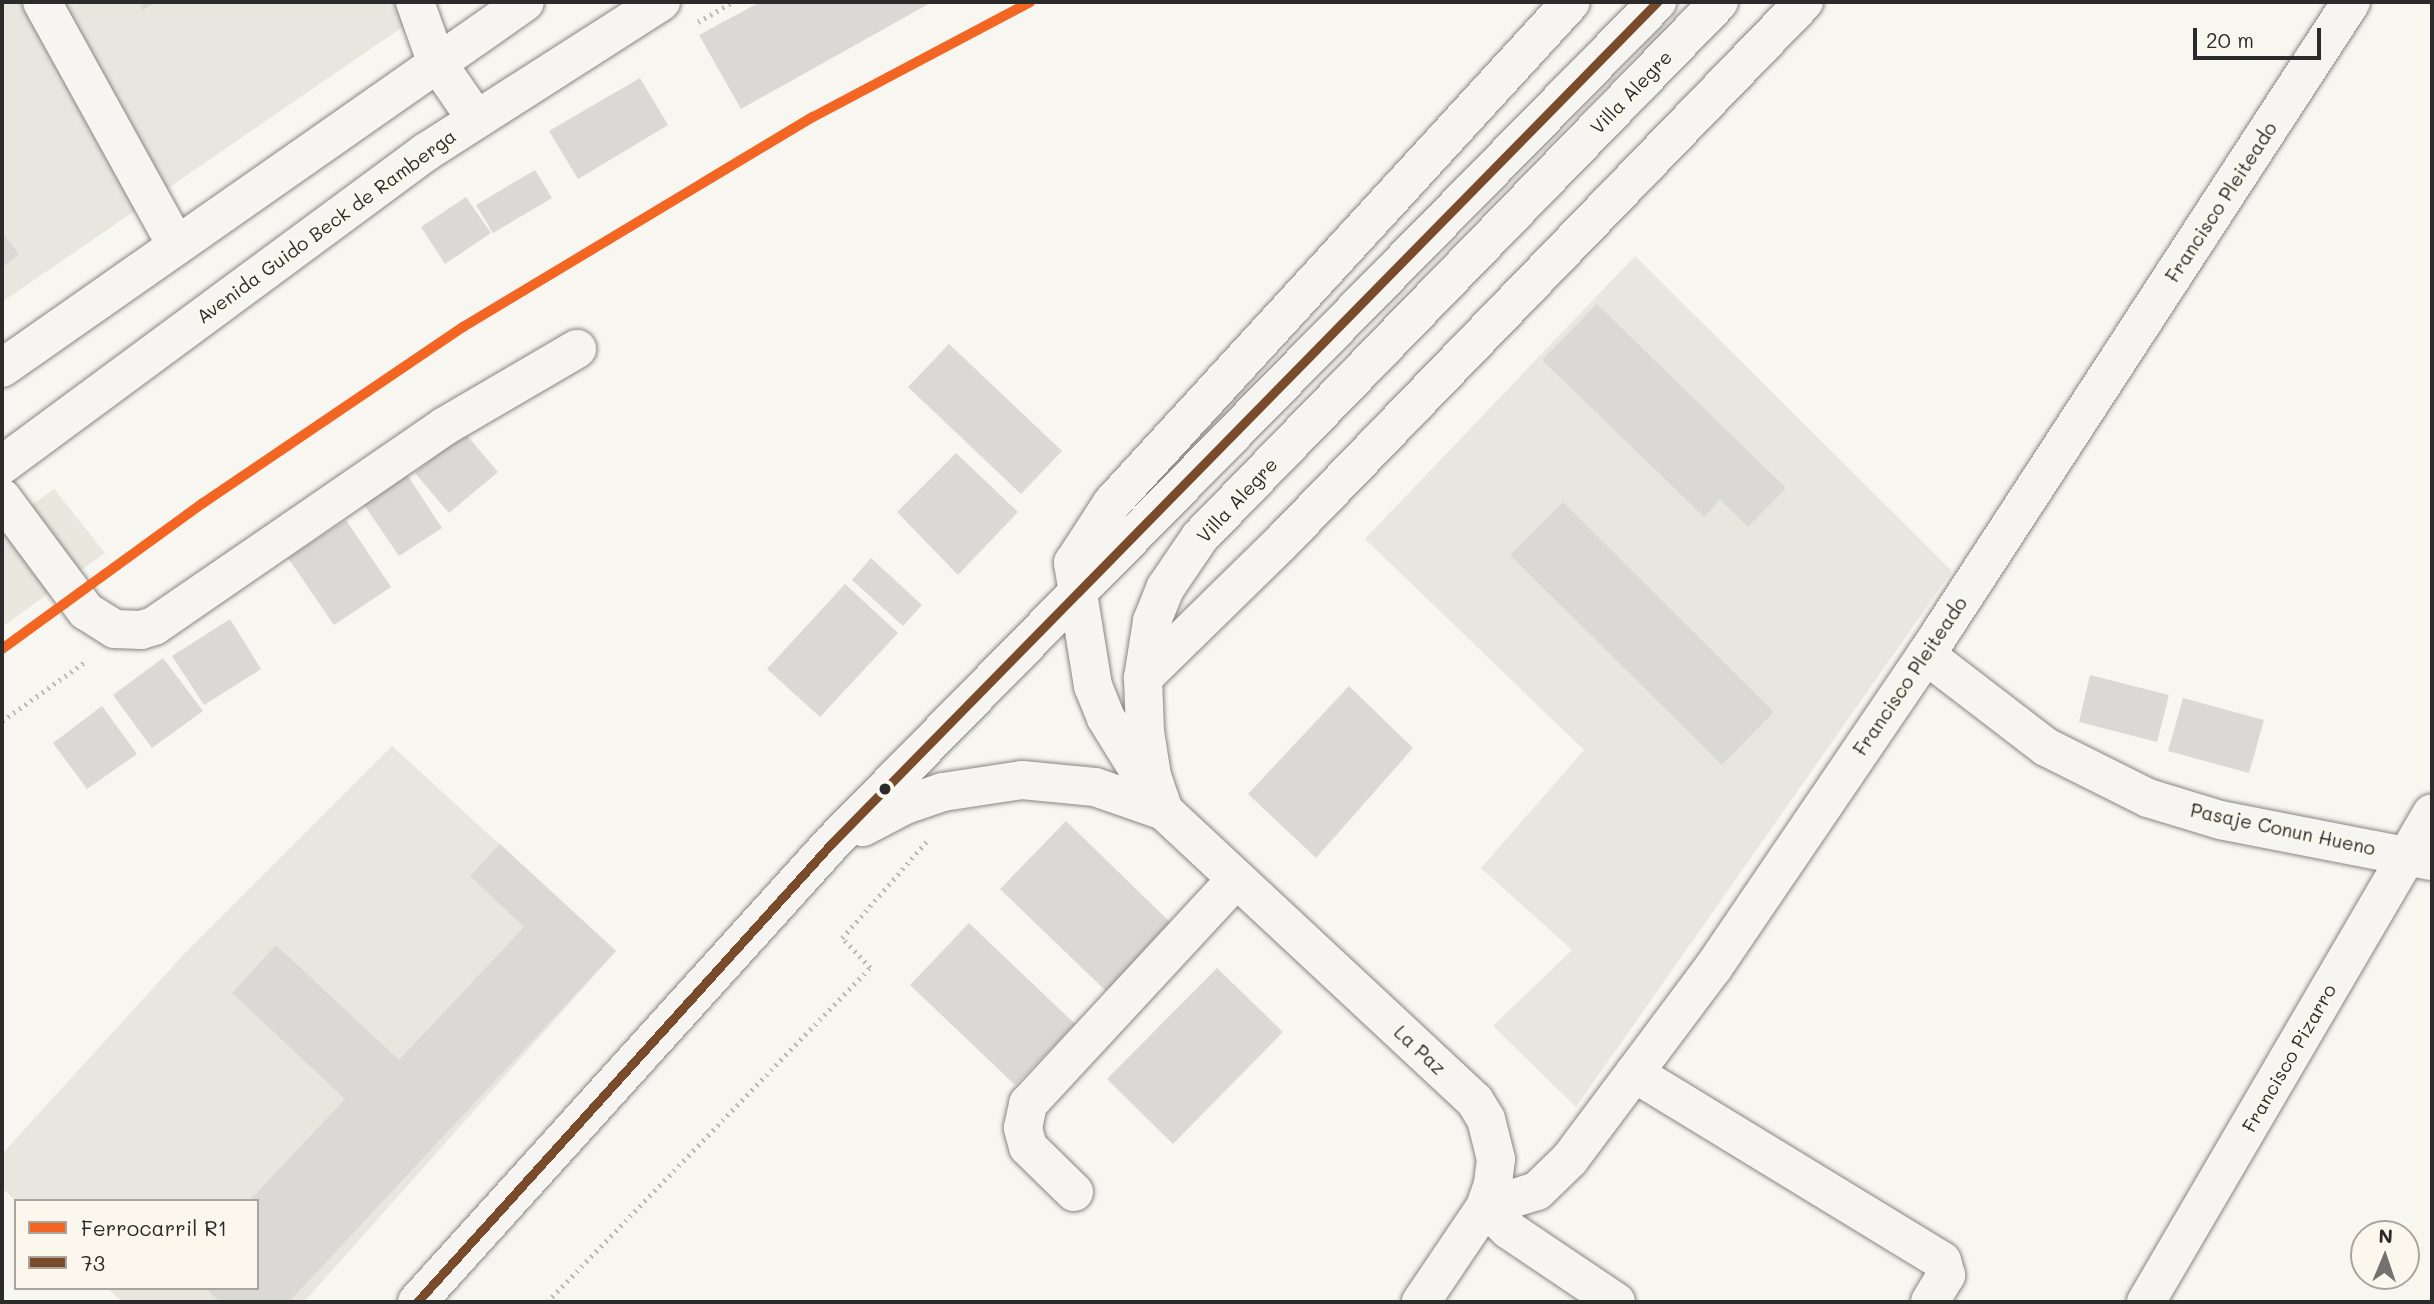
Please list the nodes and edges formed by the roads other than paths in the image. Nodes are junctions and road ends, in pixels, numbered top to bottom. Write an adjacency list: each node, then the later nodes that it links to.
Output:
1 (42, 2): 12 (street)
2 (415, 2): 10 (street)
3 (525, 2): 10 (street)
4 (661, 2): 11 (street, Avenida Guido Beck de Ramberga)
5 (1571, 2): 17 (street)
6 (1657, 2): 17 (street)
7 (1719, 2): 19 (street, Villa Alegre)
8 (1804, 2): 19 (street)
9 (2351, 2): 18 (street, Francisco Pleiteado)
10 (436, 61): 11 (street); 12 (street)
11 (476, 120): 15 (street, Avenida Guido Beck de Ramberga)
12 (176, 245): 14 (street)
13 (577, 349): 16 (street)
14 (2, 368)
15 (2, 465)
16 (2, 498)
17 (1076, 592): 20 (street); 22 (street)
18 (1926, 655): 23 (street, Pasaje Conun Hueno); 25 (street, Francisco Pleiteado)
19 (1143, 678): 20 (street, Villa Alegre)
20 (1164, 811): 22 (street); 24 (street, La Paz)
21 (2432, 813): 23 (street, Francisco Pizarro)
22 (831, 845): 28 (street)
23 (2420, 858): 32 (street, Francisco Pizarro)
24 (1236, 879): 26 (street); 27 (street, La Paz)
25 (1634, 1073): 27 (street, Francisco Pleiteado); 31 (street)
26 (1074, 1192)
27 (1485, 1207): 29 (street); 30 (street)
28 (417, 1302)
29 (1421, 1302)
30 (1616, 1302)
31 (1930, 1302)
32 (2146, 1302)

